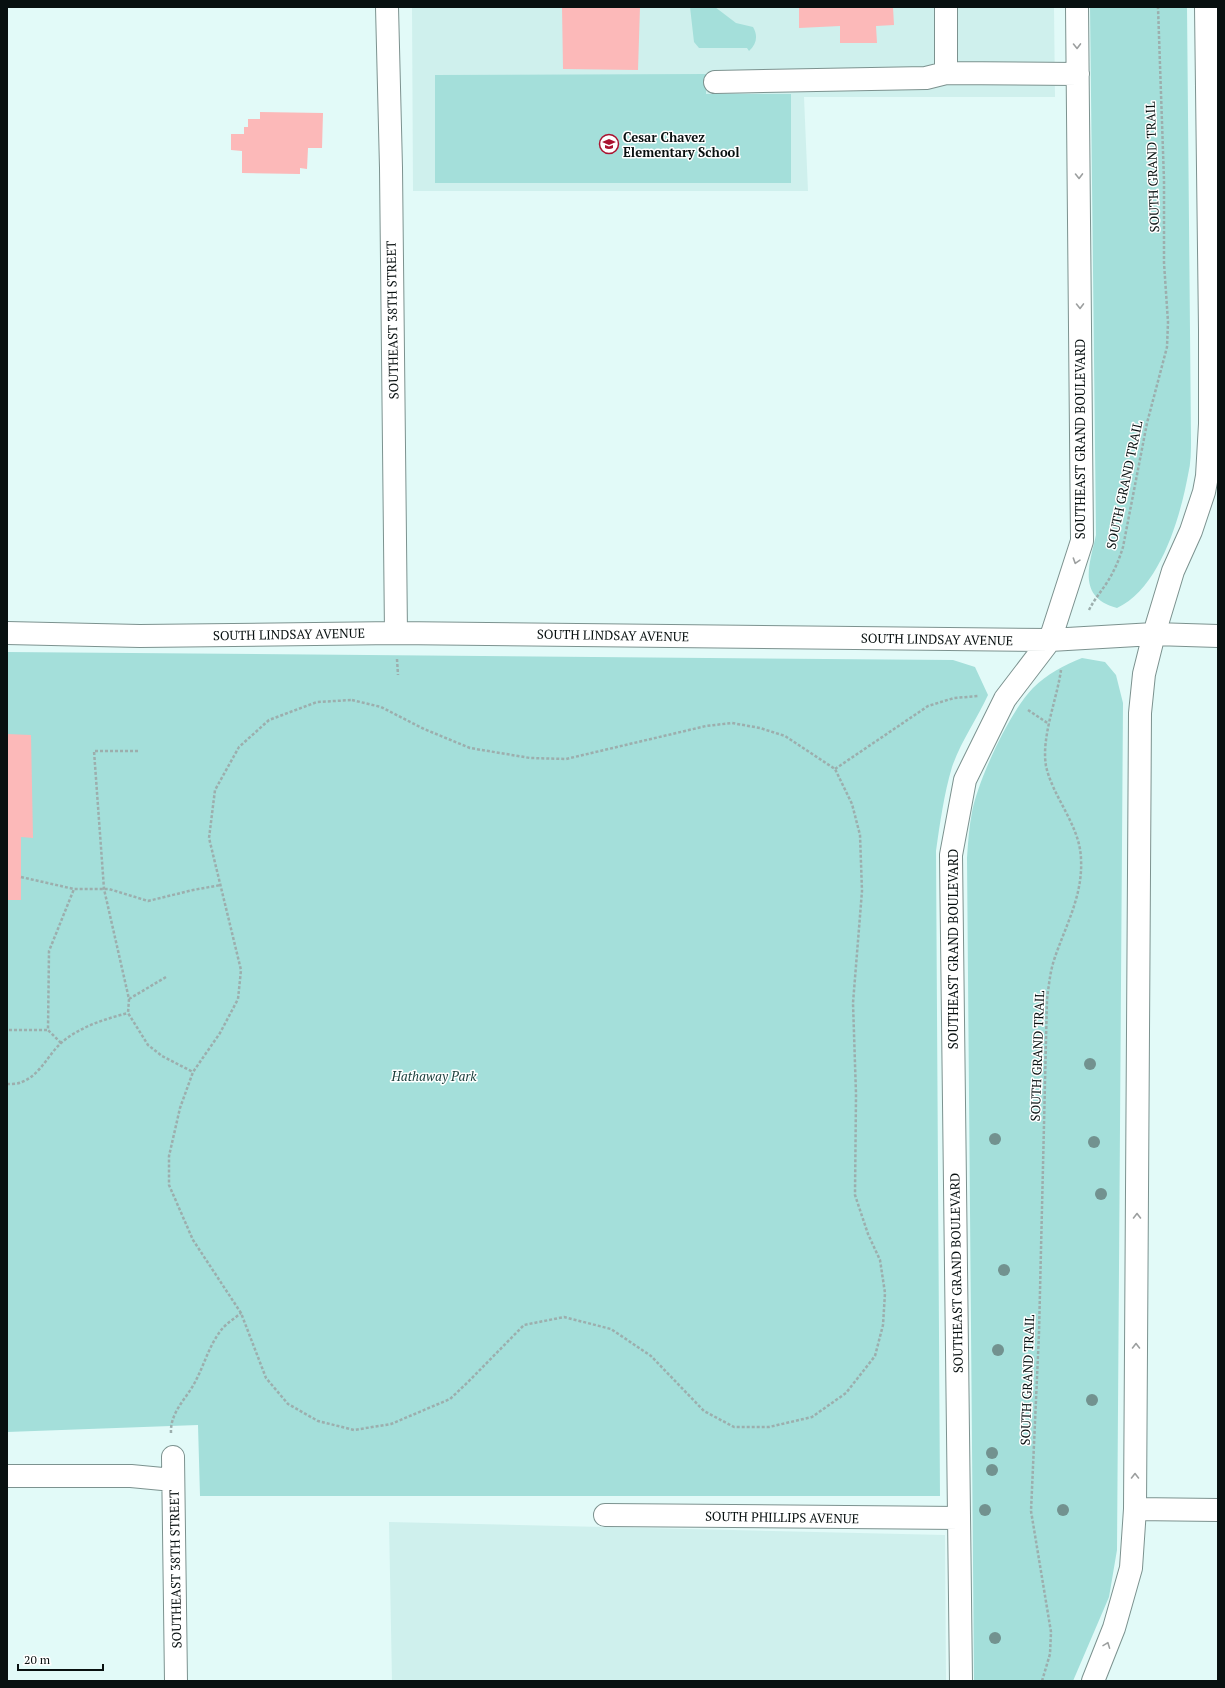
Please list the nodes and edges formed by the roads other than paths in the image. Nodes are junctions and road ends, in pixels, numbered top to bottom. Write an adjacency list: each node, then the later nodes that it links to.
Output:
1 (387, 7): 9 (street, SOUTHEAST 38TH STREET)
2 (946, 7): 5 (street)
3 (1077, 7): 6 (street, SOUTHEAST GRAND BOULEVARD, one-way to 6)
4 (1206, 7): 10 (street)
5 (946, 73): 6 (street); 7 (street)
6 (1078, 74): 12 (street, SOUTHEAST GRAND BOULEVARD, one-way to 12)
7 (715, 82)
8 (7, 633): 9 (street, SOUTH LINDSAY AVENUE)
9 (396, 633): 12 (street, SOUTH LINDSAY AVENUE)
10 (1154, 634): 11 (street, SOUTH LINDSAY AVENUE); 12 (street, SOUTH LINDSAY AVENUE); 16 (street, one-way to 10)
11 (1218, 636)
12 (1050, 640): 19 (street, SOUTHEAST GRAND BOULEVARD)
13 (173, 1457): 15 (street, SOUTHEAST 38TH STREET)
14 (7, 1476): 15 (street)
15 (173, 1480): 20 (street, SOUTHEAST 38TH STREET)
16 (1135, 1509): 17 (street); 22 (street, one-way to 16)
17 (1218, 1510)
18 (605, 1515): 19 (street, SOUTH PHILLIPS AVENUE)
19 (959, 1518): 21 (street, SOUTHEAST GRAND BOULEVARD)
20 (176, 1681)
21 (961, 1681)
22 (1093, 1681)

